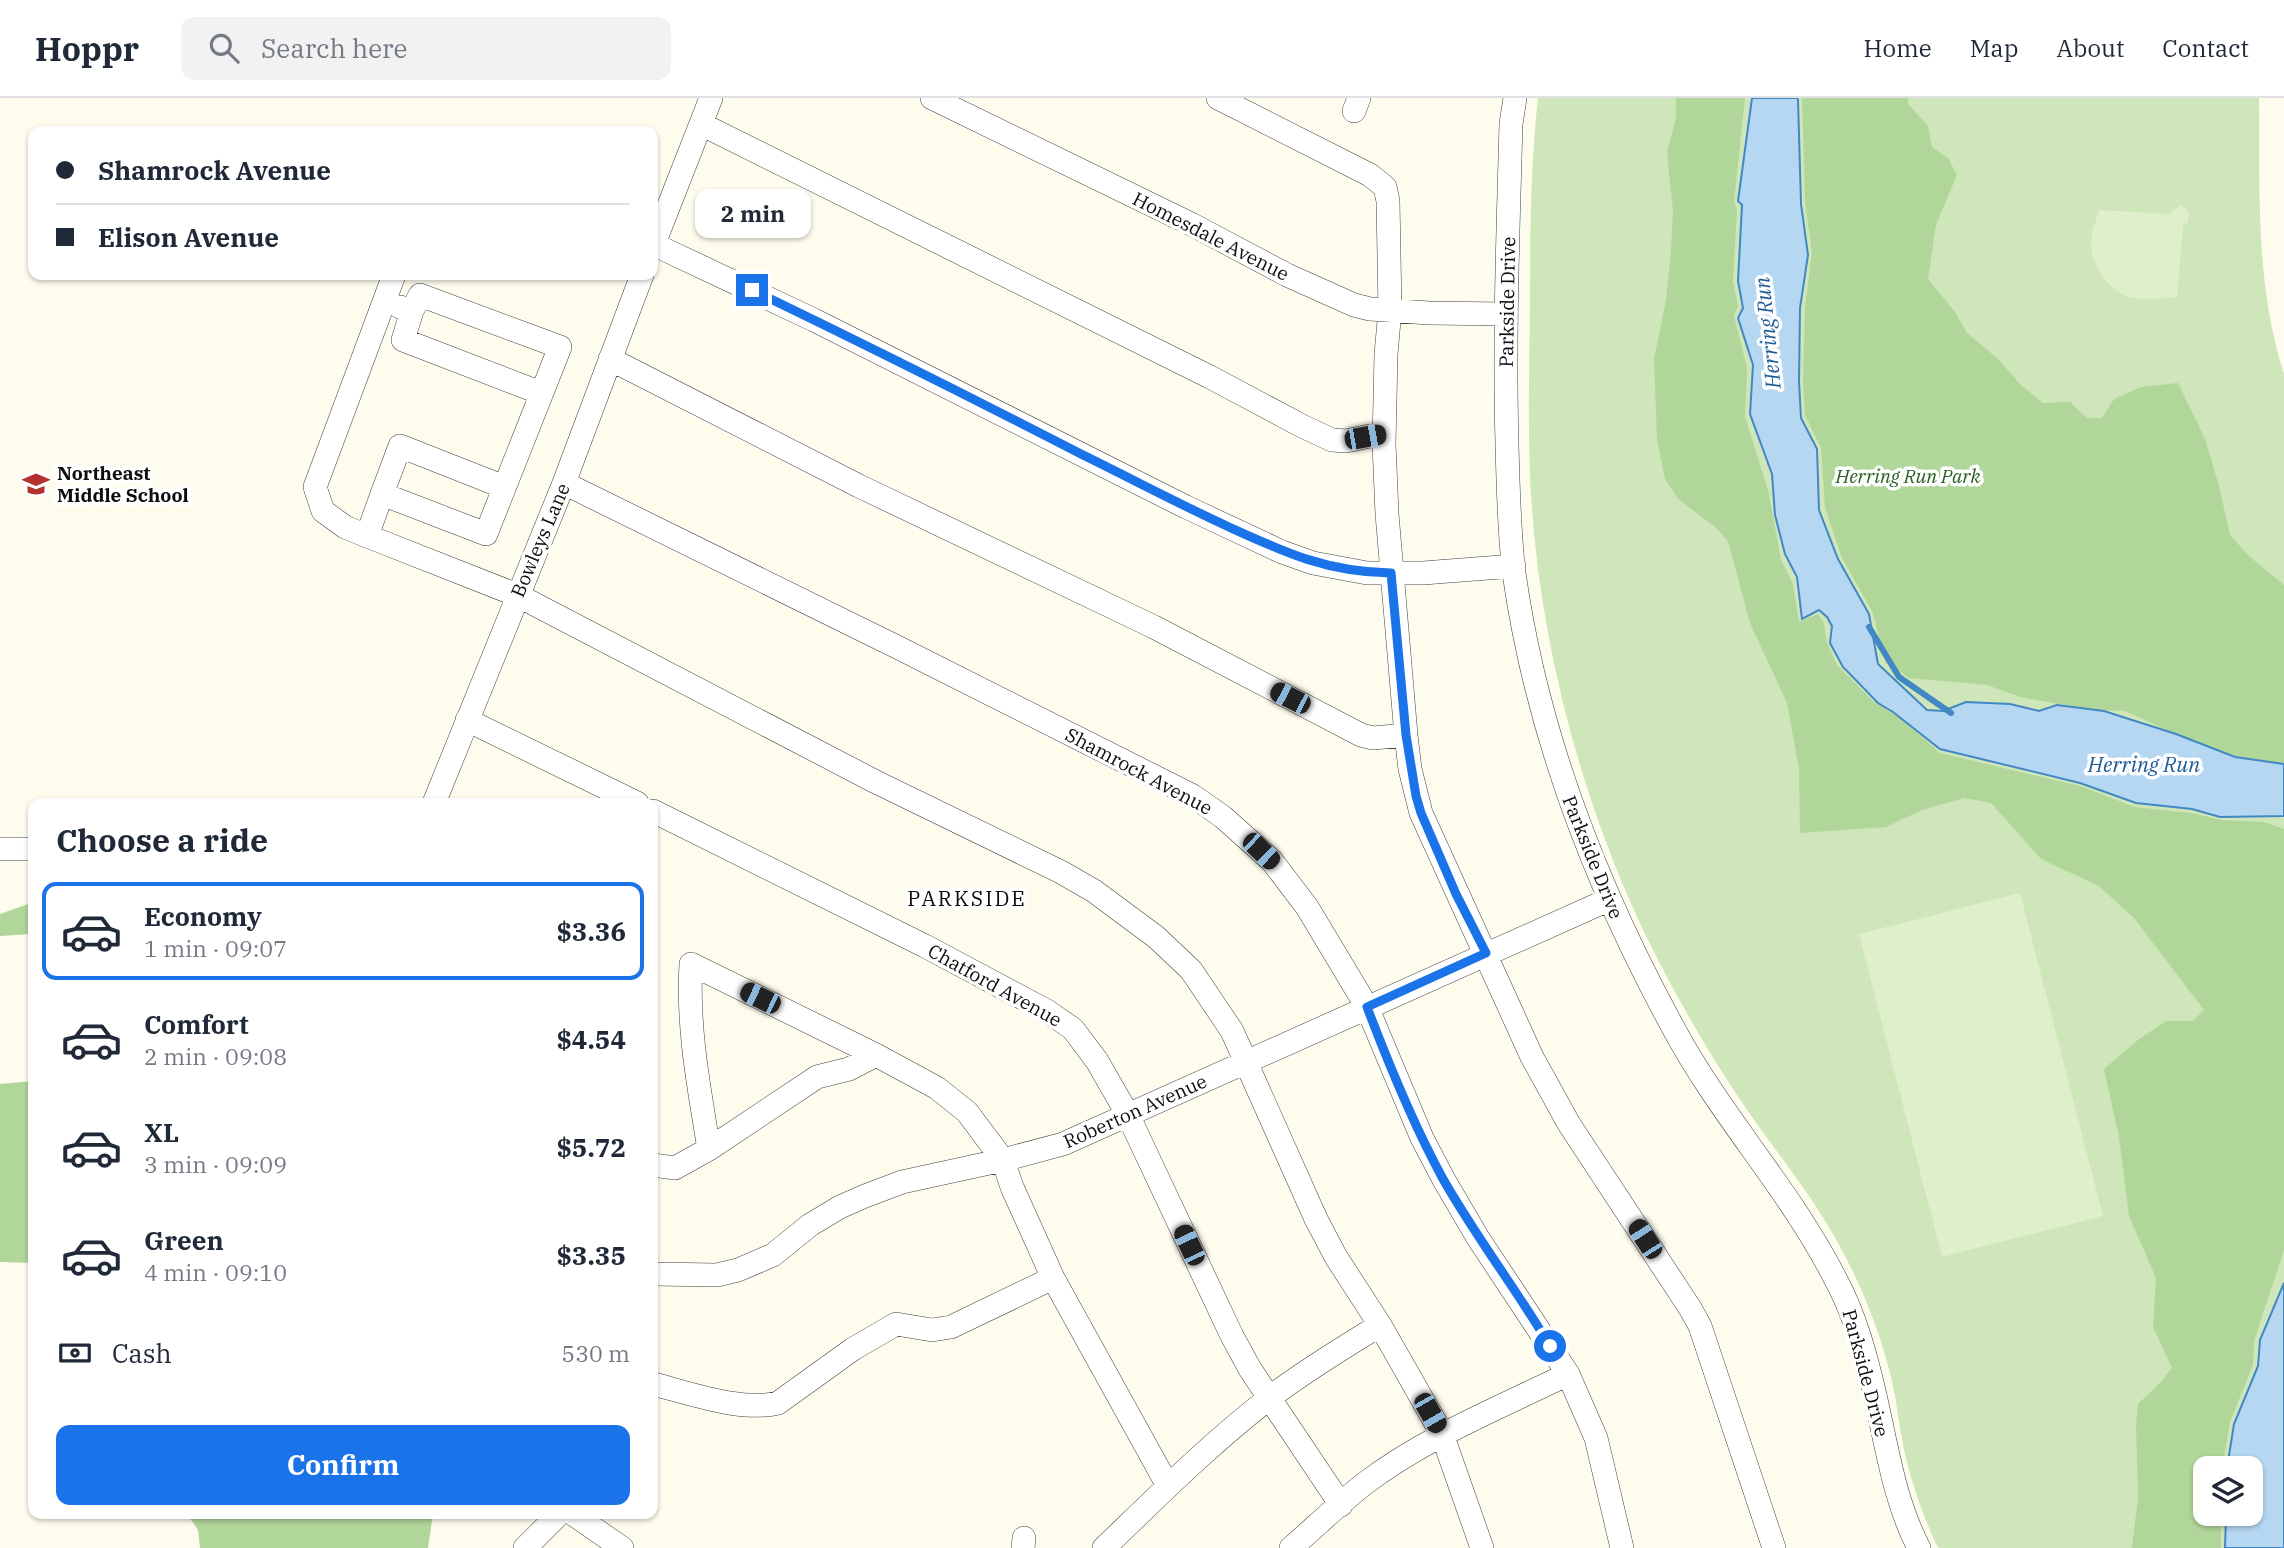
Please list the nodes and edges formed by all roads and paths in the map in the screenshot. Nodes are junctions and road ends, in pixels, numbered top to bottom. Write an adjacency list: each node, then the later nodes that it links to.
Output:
1 (711, 98): 5 (street)
2 (932, 98): 11 (street, Homesdale Avenue)
3 (1219, 98): 11 (street)
4 (1515, 98): 13 (street, Parkside Drive)
5 (701, 124): 6 (street); 16 (street)
6 (658, 232)
7 (658, 246): 22 (street)
8 (392, 280): 10 (street)
9 (640, 280): 14 (street, Bowleys Lane)
10 (384, 301): 12 (street); 20 (street)
11 (1390, 310): 13 (street, Homesdale Avenue); 16 (street)
12 (412, 312): 15 (street); 15 (street)
13 (1506, 314): 21 (street, Parkside Drive)
14 (610, 359): 17 (street, Bowleys Lane); 25 (street)
15 (541, 393): 18 (street)
16 (1384, 433): 22 (street)
17 (564, 483): 23 (street, Bowleys Lane); 33 (street, Shamrock Avenue)
18 (505, 487): 19 (street); 19 (street)
19 (382, 494): 20 (street)
20 (367, 536): 23 (street)
21 (1514, 566): 22 (street); 31 (street, Parkside Drive)
22 (1391, 573): 25 (street)
23 (516, 595): 24 (street, Bowleys Lane); 35 (street)
24 (467, 720): 26 (street, Bowleys Lane); 27 (street)
25 (1406, 735): 32 (street)
26 (436, 798)
27 (627, 798)
28 (658, 813): 36 (street, Chatford Avenue)
29 (0, 849): 30 (street)
30 (28, 849)
31 (1608, 900): 32 (street, Roberton Avenue); 58 (street, Parkside Drive)
32 (1486, 953): 33 (street, Roberton Avenue); 57 (street)
33 (1367, 1007): 35 (street, Roberton Avenue); 43 (street, Shamrock Avenue)
34 (876, 1055): 37 (street); 37 (street); 38 (street)
35 (1247, 1061): 36 (street, Roberton Avenue); 42 (street)
36 (1128, 1115): 38 (street, Roberton Avenue); 45 (street, Chatford Avenue)
37 (709, 1149): 39 (street)
38 (1003, 1160): 40 (street, Roberton Avenue); 41 (street)
39 (658, 1166)
40 (658, 1274)
41 (1053, 1278): 44 (street); 47 (street)
42 (1380, 1325): 45 (street); 46 (street)
43 (1568, 1374): 46 (street); 56 (street, Shamrock Avenue)
44 (658, 1385)
45 (1269, 1398): 47 (street); 48 (street, Chatford Avenue)
46 (1442, 1434): 48 (street); 55 (street)
47 (1168, 1486): 53 (street)
48 (1341, 1505): 54 (street)
49 (554, 1519): 51 (street)
50 (580, 1519): 52 (street)
51 (524, 1548)
52 (622, 1548)
53 (1104, 1548)
54 (1291, 1548)
55 (1482, 1548)
56 (1622, 1548)
57 (1774, 1548)
58 (1919, 1548)

